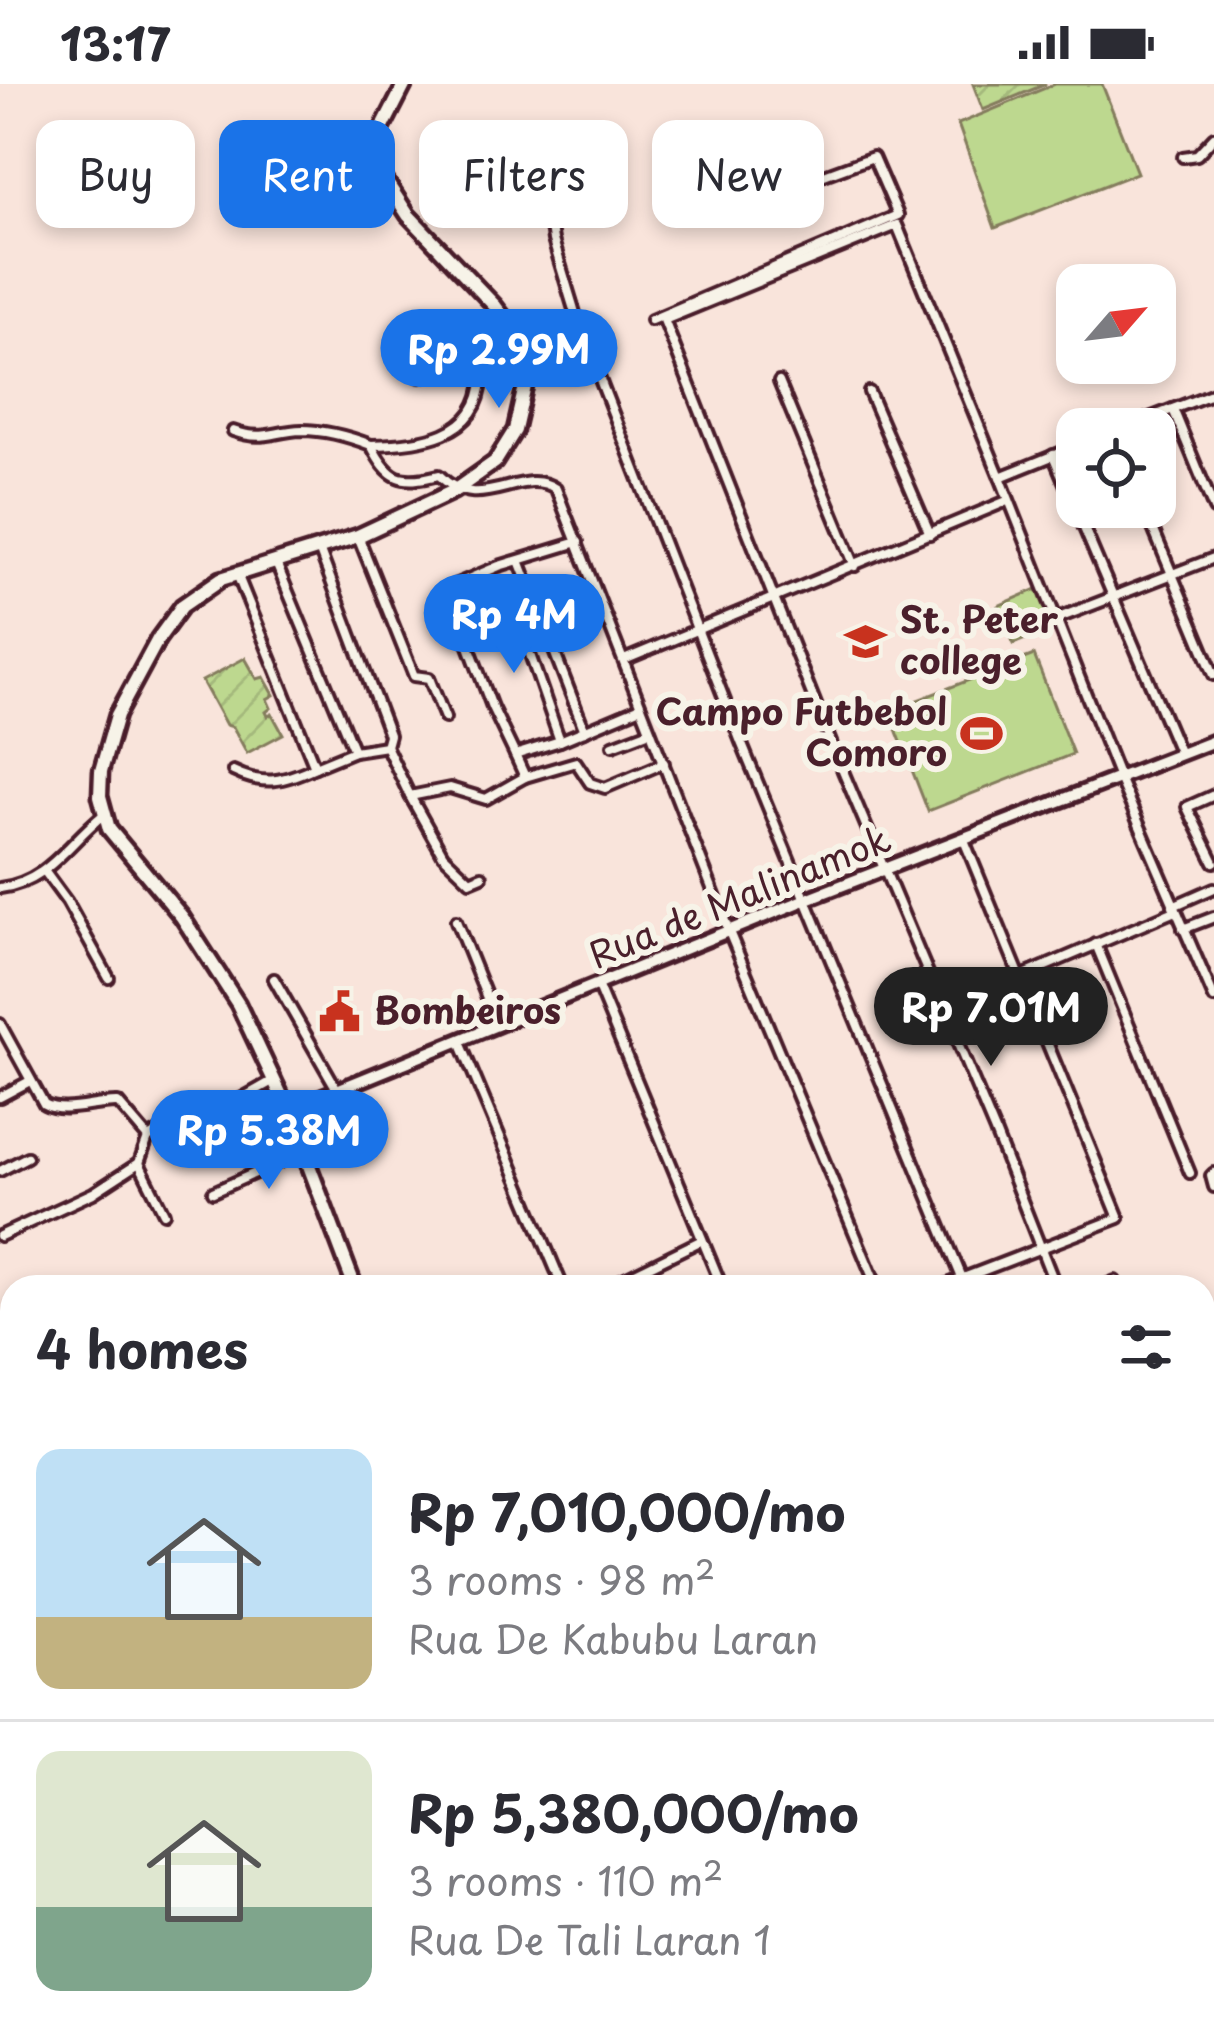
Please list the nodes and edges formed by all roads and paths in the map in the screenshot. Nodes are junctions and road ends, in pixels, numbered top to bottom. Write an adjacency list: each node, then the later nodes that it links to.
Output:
1 (405, 84): 18 (main road)
2 (1214, 136): 3 (street)
3 (1183, 158)
4 (824, 176): 6 (street)
5 (551, 228): 36 (street)
6 (651, 320)
7 (420, 376): 14 (street)
8 (779, 382): 29 (street)
9 (868, 392): 22 (street)
10 (1214, 393): 11 (street)
11 (1176, 408)
12 (1176, 416): 20 (street)
13 (233, 431): 14 (street)
14 (370, 445): 18 (street)
15 (1056, 454): 16 (street)
16 (1053, 455): 17 (street); 33 (street)
17 (1000, 477): 19 (street); 34 (street)
18 (454, 490): 23 (main road); 24 (street)
19 (1007, 501): 22 (street); 35 (street)
20 (1214, 509)
21 (1153, 528): 31 (street)
22 (931, 534): 29 (street)
23 (358, 536): 25 (main road); 40 (street)
24 (578, 542): 28 (street); 37 (street)
25 (319, 549): 27 (main road); 45 (street)
26 (1214, 558): 31 (street)
27 (275, 562): 30 (main road); 47 (street)
28 (520, 563): 41 (street); 48 (street)
29 (855, 566): 34 (street)
30 (237, 573): 51 (street); 57 (main road)
31 (1173, 574): 33 (street); 38 (street)
32 (510, 596): 43 (street)
33 (1115, 596): 35 (street); 49 (street)
34 (775, 598): 36 (street); 60 (street)
35 (1056, 619): 54 (street)
36 (700, 629): 37 (street); 65 (street)
37 (624, 660): 39 (street)
38 (1214, 675)
39 (641, 707): 41 (street); 42 (street)
40 (445, 718)
41 (585, 731): 43 (street)
42 (650, 731): 46 (street); 50 (street)
43 (560, 741): 48 (street)
44 (1214, 741): 49 (street, Rua de Malinamok)
45 (386, 746): 47 (street); 56 (street)
46 (614, 746)
47 (354, 751): 51 (street)
48 (515, 754): 53 (street)
49 (1180, 754): 54 (street, Rua de Malinamok)
50 (664, 764): 53 (street); 70 (street)
51 (315, 767): 52 (street)
52 (233, 771)
53 (525, 777): 56 (street)
54 (1120, 780): 58 (street, Rua de Malinamok); 66 (street)
55 (1214, 795): 59 (street)
56 (410, 796): 62 (street)
57 (103, 815): 61 (street); 82 (main road)
58 (964, 841): 60 (street, Rua de Malinamok); 72 (street)
59 (1214, 862)
60 (884, 868): 65 (street, Rua de Malinamok); 77 (street)
61 (45, 872): 63 (street); 73 (street)
62 (482, 876)
63 (0, 888)
64 (1214, 888): 66 (street)
65 (806, 899): 70 (street, Rua de Malinamok); 104 (street)
66 (1174, 909): 69 (street); 71 (street)
67 (1214, 917): 69 (street)
68 (456, 921): 79 (street)
69 (1183, 929): 76 (street)
70 (730, 934): 75 (street, Rua de Malinamok); 103 (street)
71 (1096, 944): 72 (street); 92 (street)
72 (1022, 974): 77 (street); 98 (street)
73 (109, 978)
74 (274, 979): 83 (street)
75 (598, 987): 79 (street, Rua de Malinamok); 97 (street)
76 (1214, 998)
77 (942, 1010): 98 (street)
78 (0, 1024): 81 (street)
79 (499, 1026): 80 (street, Rua de Malinamok)
80 (460, 1042): 83 (street, Rua de Malinamok); 100 (street)
81 (30, 1081): 84 (street); 86 (street)
82 (274, 1081): 85 (main road); 86 (street)
83 (338, 1090): 85 (street, Rua de Malinamok)
84 (0, 1097)
85 (288, 1110): 87 (main road)
86 (148, 1138): 89 (street)
87 (304, 1151): 94 (street); 99 (main road)
88 (27, 1157): 90 (street)
89 (139, 1163): 95 (street); 96 (street)
90 (0, 1171)
91 (1214, 1173): 93 (street)
92 (1190, 1174)
93 (1214, 1186)
94 (213, 1192)
95 (164, 1213)
96 (0, 1236)
97 (702, 1240): 101 (street); 102 (street)
98 (1039, 1247): 105 (street); 106 (street)
99 (350, 1275)
100 (558, 1275)
101 (632, 1275)
102 (717, 1275)
103 (872, 1275)
104 (961, 1275)
105 (969, 1275)
106 (1051, 1275)

